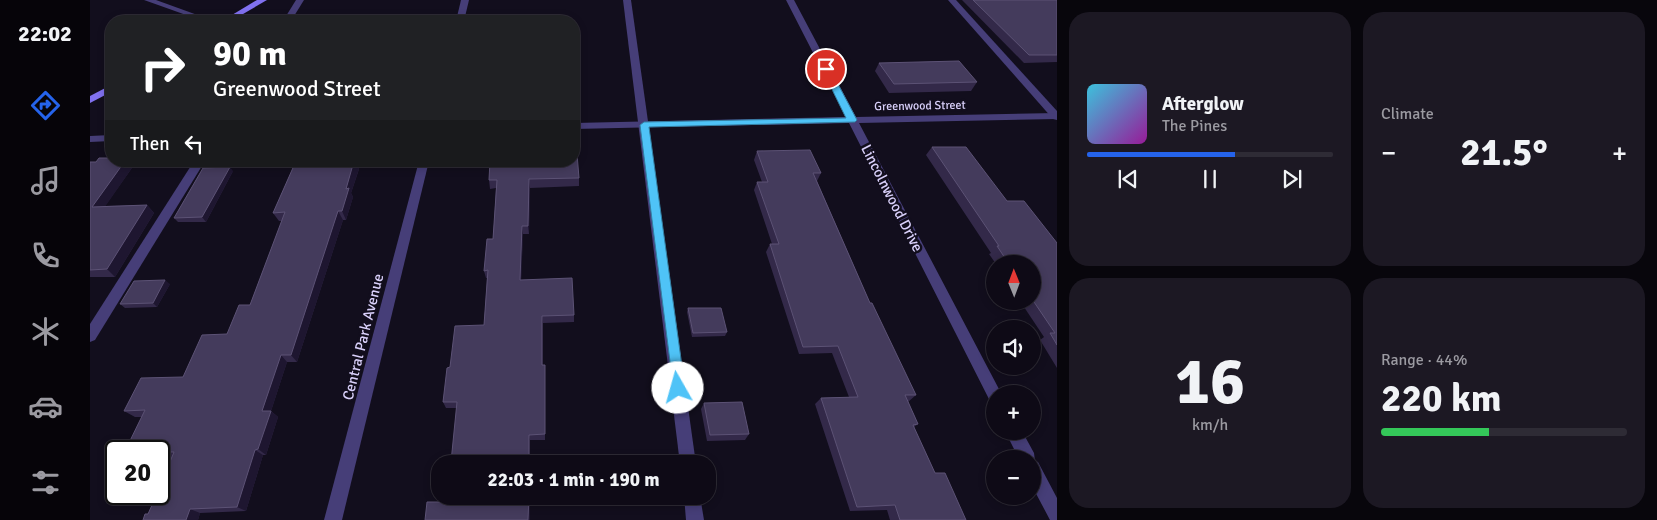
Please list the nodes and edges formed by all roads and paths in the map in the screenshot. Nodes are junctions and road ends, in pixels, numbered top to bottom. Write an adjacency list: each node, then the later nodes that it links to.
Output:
1 (148, 0): 8 (street)
2 (263, 0): 9 (street)
3 (300, 0): 10 (street)
4 (465, 0): 11 (street)
5 (627, 0): 16 (street)
6 (790, 0): 15 (street, Lincolnwood Drive)
7 (952, 0): 14 (street)
8 (192, 15)
9 (237, 15)
10 (291, 15)
11 (461, 15)
12 (105, 91): 13 (street)
13 (90, 100)
14 (1057, 117): 15 (street, Greenwood Street)
15 (852, 120): 16 (street, Greenwood Street); 23 (street, Lincolnwood Drive)
16 (644, 125): 17 (street, Greenwood Street); 24 (street)
17 (580, 126)
18 (105, 138): 19 (street)
19 (90, 139)
20 (196, 167): 22 (street)
21 (422, 167): 28 (street, Central Park Avenue)
22 (90, 336)
23 (989, 385)
24 (687, 455)
25 (1041, 485): 27 (street)
26 (694, 505): 29 (street)
27 (1057, 515)
28 (333, 520)
29 (696, 520)

